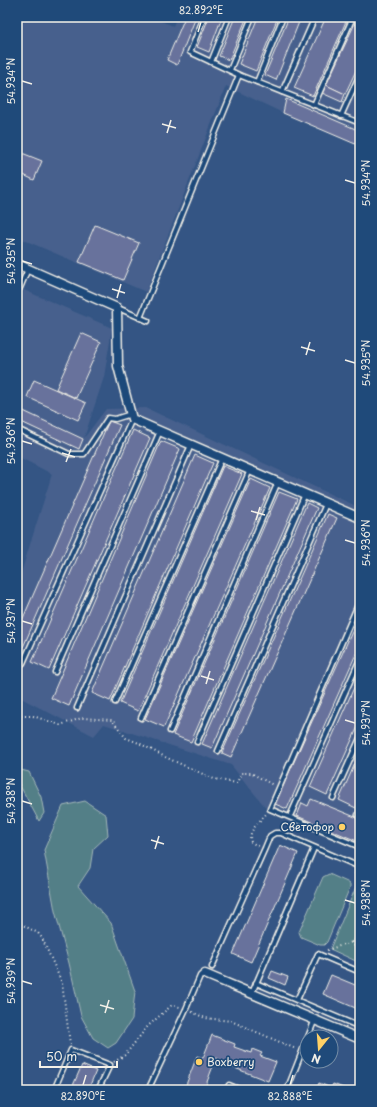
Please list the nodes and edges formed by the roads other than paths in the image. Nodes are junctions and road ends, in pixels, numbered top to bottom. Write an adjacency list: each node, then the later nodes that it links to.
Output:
1 (204, 17): 7 (lane)
2 (229, 17): 7 (lane)
3 (252, 17): 8 (lane)
4 (283, 17): 11 (lane)
5 (315, 17): 12 (lane)
6 (353, 17): 13 (lane)
7 (211, 62): 8 (lane)
8 (230, 70): 10 (lane)
9 (360, 74): 14 (lane)
10 (239, 75): 11 (lane); 20 (lane)
11 (257, 82): 12 (lane)
12 (282, 92): 13 (lane)
13 (314, 105): 14 (lane)
14 (341, 116): 15 (lane)
15 (360, 123)
16 (17, 264): 17 (street)
17 (28, 269): 18 (lane); 19 (street)
18 (20, 288)
19 (117, 308): 20 (lane); 22 (street)
20 (140, 318): 21 (lane)
21 (148, 321)
22 (132, 416): 23 (lane); 24 (street); 34 (lane)
23 (17, 429)
24 (160, 431): 25 (street); 35 (lane)
25 (191, 444): 26 (street); 37 (lane)
26 (222, 458): 27 (street); 36 (lane)
27 (250, 470): 28 (street); 38 (lane)
28 (278, 482): 29 (street); 39 (lane)
29 (305, 494): 30 (street); 41 (lane)
30 (326, 504): 31 (street); 42 (lane)
31 (360, 518)
32 (360, 600): 45 (lane)
33 (360, 659): 44 (lane)
34 (23, 664)
35 (55, 672)
36 (115, 702)
37 (77, 708)
38 (141, 718)
39 (170, 731)
40 (360, 738): 43 (lane)
41 (198, 742)
42 (218, 750)
43 (333, 798)
44 (291, 814)
45 (360, 847)
46 (314, 848): 47 (lane); 48 (lane); 51 (lane)
47 (360, 868)
48 (212, 967)
49 (360, 972): 53 (lane)
50 (205, 974): 52 (street); 61 (lane)
51 (256, 983): 52 (lane); 53 (lane)
52 (252, 993): 54 (street)
53 (298, 1000): 55 (lane)
54 (315, 1019): 56 (lane); 57 (street)
55 (360, 1027)
56 (311, 1029)
57 (359, 1036)
58 (299, 1059): 64 (lane)
59 (54, 1090): 60 (lane)
60 (98, 1090)
61 (148, 1090)
62 (226, 1090): 63 (lane)
63 (241, 1090)
64 (287, 1090)

